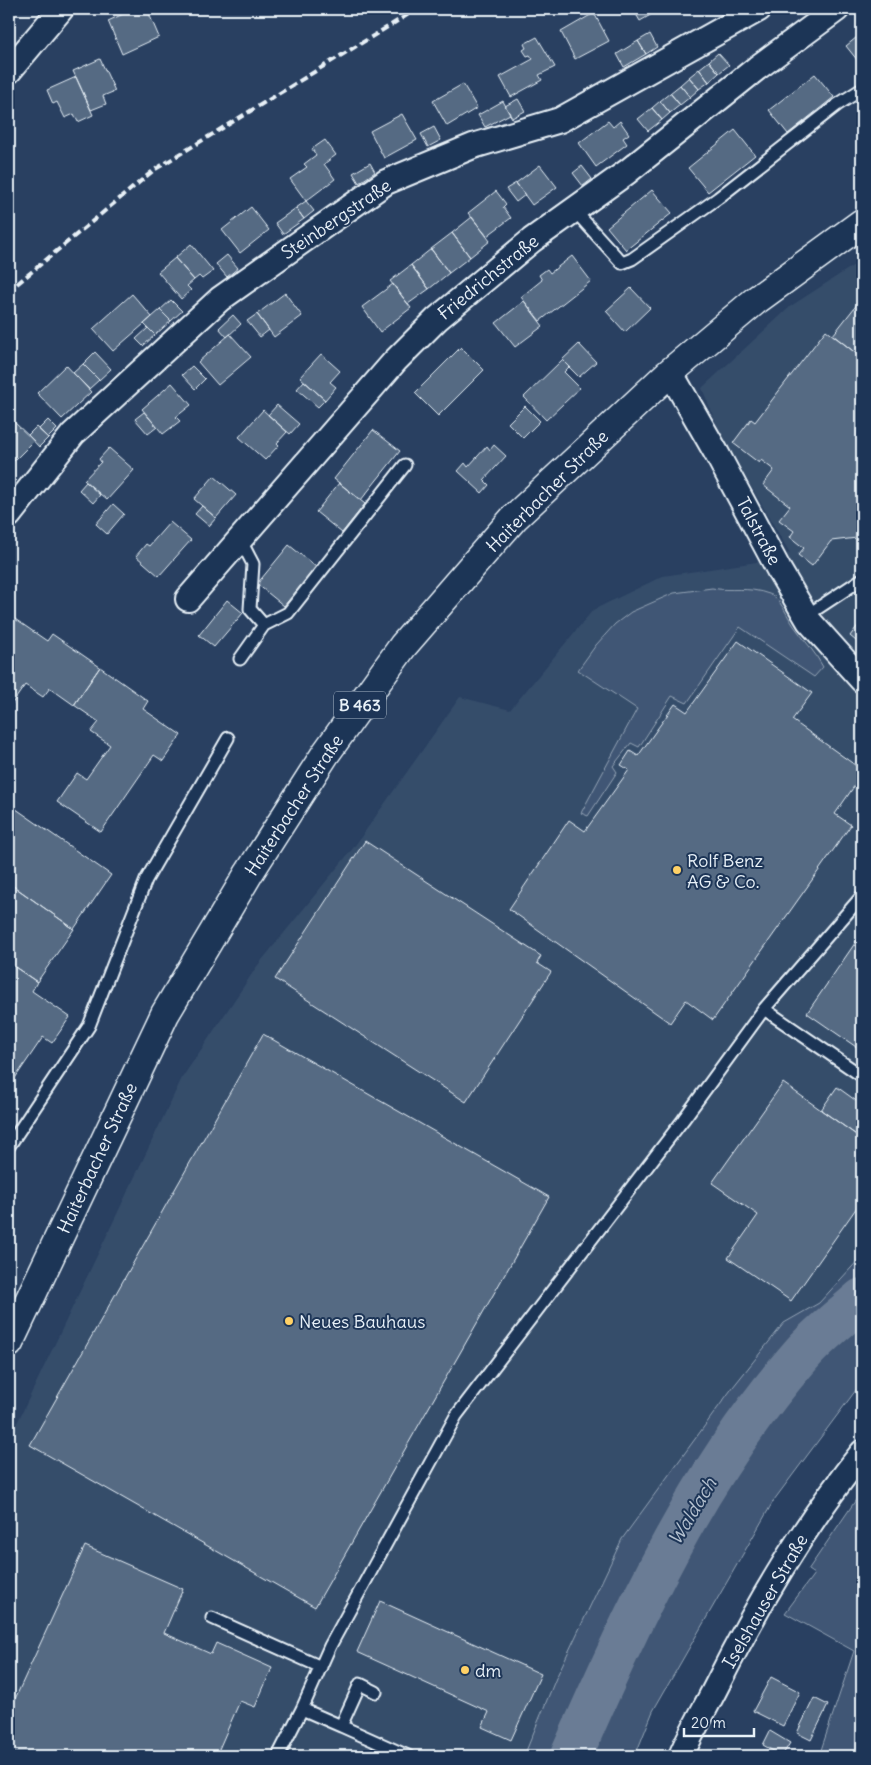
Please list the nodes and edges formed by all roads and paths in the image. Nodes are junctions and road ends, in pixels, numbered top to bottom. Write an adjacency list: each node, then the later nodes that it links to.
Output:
1 (61, 9): 4 (street)
2 (759, 9): 10 (street, Steinbergstraße)
3 (837, 9): 6 (street, Friedrichstraße)
4 (9, 72)
5 (862, 89): 6 (lane)
6 (574, 210): 11 (street, Friedrichstraße)
7 (862, 222): 8 (main road, Haiterbacher Straße / B 463)
8 (668, 374): 14 (street, Talstraße); 23 (main road, Haiterbacher Straße / B 463)
9 (405, 465): 15 (lane)
10 (9, 515)
11 (240, 539): 13 (street, Friedrichstraße); 15 (lane)
12 (862, 579): 14 (lane)
13 (188, 599)
14 (806, 616): 17 (street, Talstraße)
15 (264, 625): 16 (lane)
16 (240, 659)
17 (862, 680)
18 (228, 738): 22 (lane)
19 (862, 896): 20 (lane)
20 (764, 1009): 21 (lane); 26 (lane)
21 (862, 1076)
22 (9, 1146)
23 (9, 1343)
24 (862, 1454): 32 (street, Iselshauser Straße)
25 (212, 1618): 26 (lane)
26 (321, 1667): 28 (lane)
27 (376, 1692): 29 (lane)
28 (302, 1709): 29 (lane); 30 (lane)
29 (341, 1726): 31 (lane)
30 (278, 1756)
31 (408, 1756)
32 (681, 1756)

